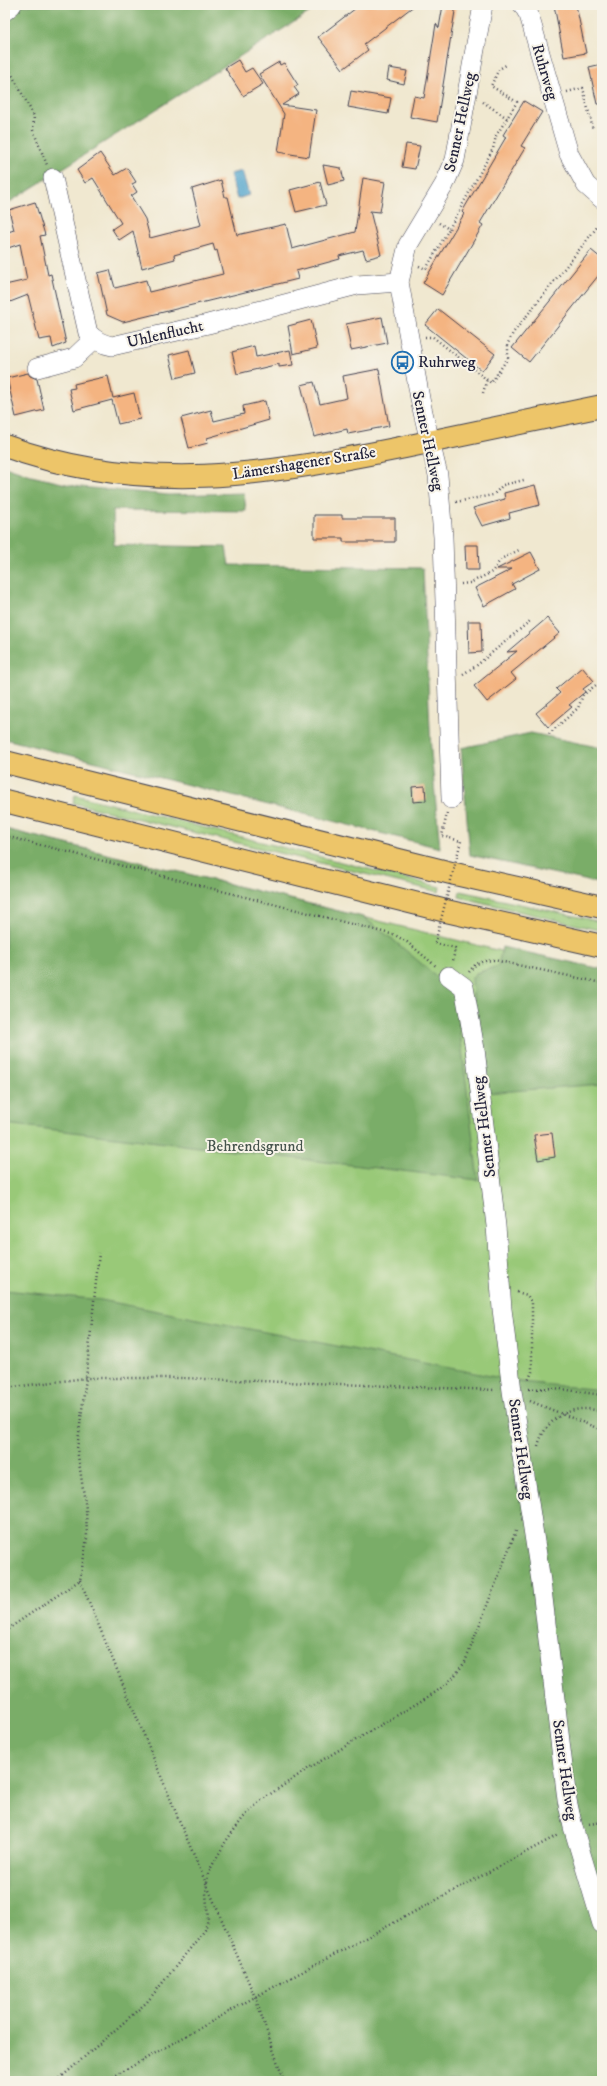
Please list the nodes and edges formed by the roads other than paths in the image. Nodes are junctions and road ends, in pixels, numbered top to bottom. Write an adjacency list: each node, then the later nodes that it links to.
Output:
1 (12, 5): 4 (street)
2 (483, 5): 7 (street, Senner Hellweg)
3 (523, 5): 6 (street, Ruhrweg)
4 (5, 11)
5 (53, 178): 8 (street)
6 (602, 199)
7 (399, 282): 8 (street, Uhlenflucht); 11 (street, Senner Hellweg)
8 (94, 339): 9 (street)
9 (37, 368)
10 (602, 406): 11 (main road, Lämershagener Straße)
11 (431, 441): 12 (main road, Lämershagener Straße); 14 (street, Senner Hellweg)
12 (5, 446)
13 (5, 762): 16 (main road)
14 (451, 799)
15 (5, 801): 17 (main road)
16 (602, 907)
17 (602, 946)
18 (457, 982): 19 (street, Senner Hellweg)
19 (602, 1924)

